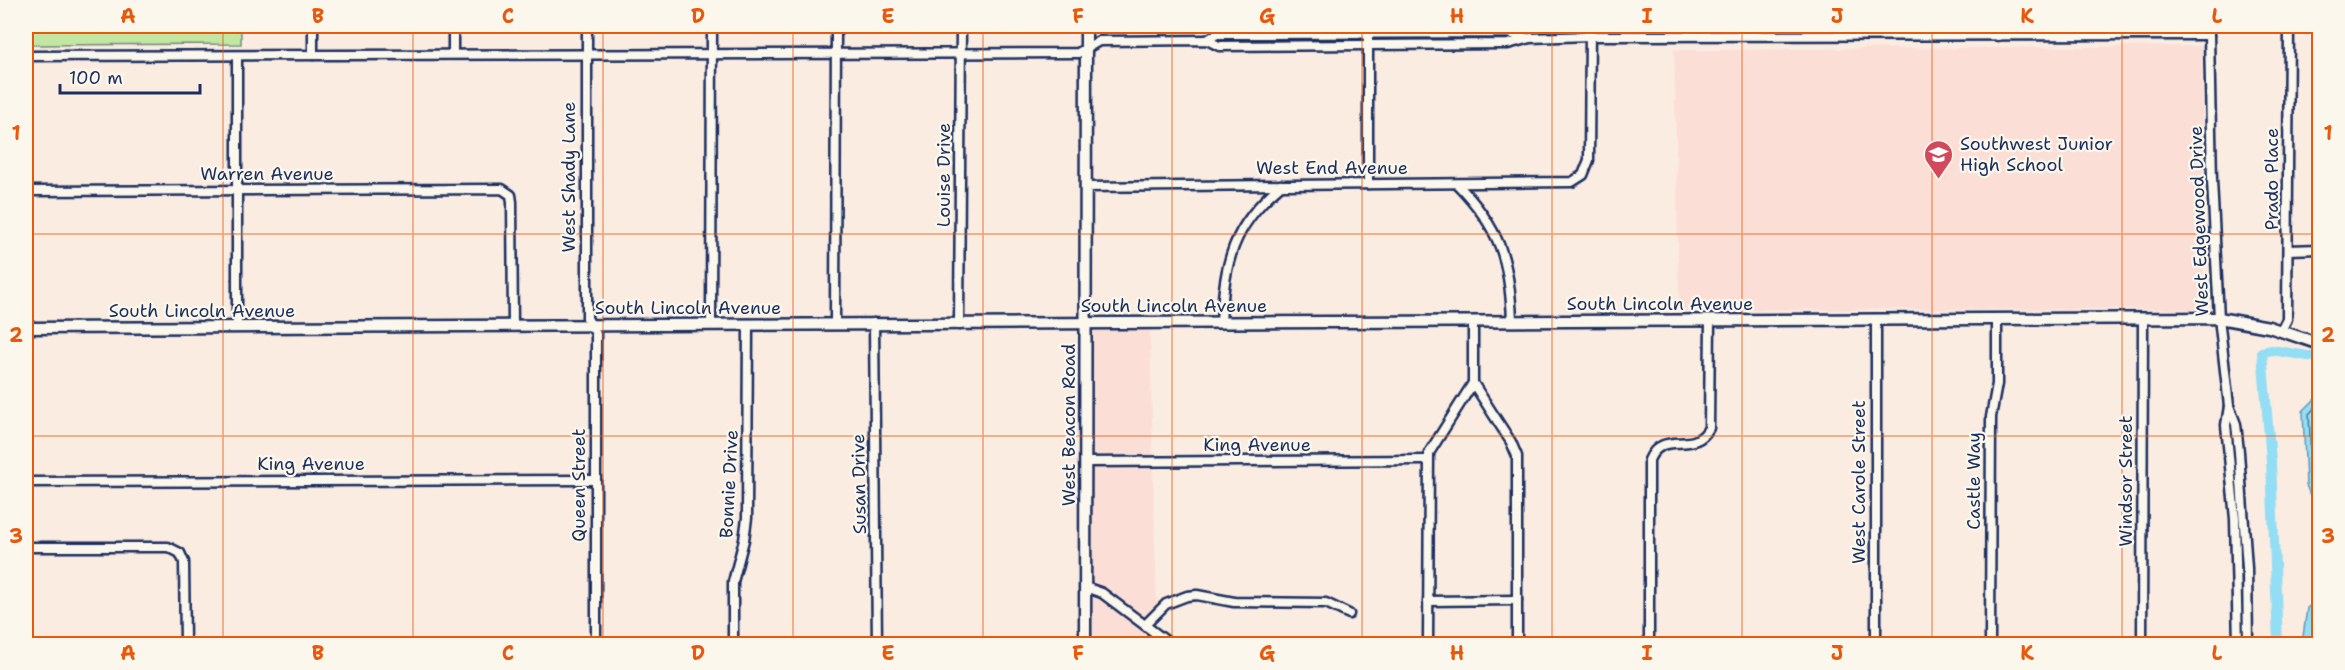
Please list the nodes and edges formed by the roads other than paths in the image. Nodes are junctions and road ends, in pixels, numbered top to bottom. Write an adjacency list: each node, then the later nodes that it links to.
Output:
1 (313, 26): 32 (street)
2 (453, 26): 30 (street)
3 (587, 26): 31 (street, West Shady Lane)
4 (712, 26): 27 (street)
5 (836, 26): 28 (street)
6 (961, 26): 29 (street, Louise Drive)
7 (1086, 26): 26 (street, West Beacon Road)
8 (1590, 26): 19 (street)
9 (1713, 26): 20 (street)
10 (1856, 26): 21 (street)
11 (1998, 26): 22 (street)
12 (2129, 26): 17 (street)
13 (2207, 26): 18 (street, West Edgewood Drive)
14 (2212, 26): 18 (street, West Edgewood Drive)
15 (2289, 26): 42 (street, Prado Place)
16 (1368, 29): 23 (street); 24 (street); 25 (street)
17 (2129, 35): 18 (street); 22 (street)
18 (2209, 35): 44 (street, West Edgewood Drive)
19 (1590, 36): 20 (street); 23 (street); 36 (street, West End Avenue)
20 (1713, 36): 21 (street)
21 (1856, 36): 22 (street)
22 (1998, 36)
23 (1530, 38): 25 (street)
24 (1207, 40): 25 (street); 26 (street)
25 (1368, 45): 35 (street)
26 (1086, 48): 29 (street); 38 (street, West Beacon Road)
27 (712, 52): 28 (street); 31 (street); 53 (street)
28 (836, 53): 29 (street); 55 (street)
29 (961, 53): 56 (street, Louise Drive)
30 (453, 54): 31 (street); 32 (street)
31 (587, 54): 58 (street, West Shady Lane)
32 (313, 55): 34 (street)
33 (26, 56): 34 (street)
34 (237, 56): 39 (street)
35 (1368, 184): 36 (street, West End Avenue); 37 (street, West End Avenue)
36 (1458, 184): 49 (street)
37 (1281, 185): 38 (street, West End Avenue); 50 (street)
38 (1085, 187): 52 (street, West Beacon Road)
39 (237, 190): 40 (street, Warren Avenue); 57 (street, Warren Avenue); 59 (street)
40 (26, 191)
41 (2319, 249): 42 (street)
42 (2288, 250): 61 (street, Prado Place)
43 (2143, 318): 44 (street, South Lincoln Avenue); 46 (street, South Lincoln Avenue); 86 (street, Windsor Street)
44 (2219, 318): 61 (street, South Lincoln Avenue); 64 (street, West Edgewood Drive)
45 (1876, 319): 46 (street, South Lincoln Avenue); 47 (street, South Lincoln Avenue); 84 (street, West Carole Street)
46 (1997, 319): 85 (street, Castle Way)
47 (1710, 320): 49 (street, South Lincoln Avenue); 83 (street)
48 (1473, 321): 49 (street, South Lincoln Avenue); 50 (street, South Lincoln Avenue); 63 (street)
49 (1512, 321)
50 (1221, 322): 52 (street, South Lincoln Avenue)
51 (874, 323): 55 (street, South Lincoln Avenue); 56 (street, South Lincoln Avenue); 78 (street, Susan Drive)
52 (1085, 323): 56 (street, South Lincoln Avenue); 66 (street, West Beacon Road)
53 (711, 324): 54 (street, South Lincoln Avenue); 58 (street, South Lincoln Avenue)
54 (748, 324): 55 (street, South Lincoln Avenue); 77 (street, Bonnie Drive)
55 (835, 324)
56 (959, 325)
57 (513, 326): 58 (street, South Lincoln Avenue); 59 (street, South Lincoln Avenue)
58 (592, 326): 67 (street, Queen Street)
59 (237, 327): 60 (street, South Lincoln Avenue)
60 (26, 328)
61 (2282, 332): 62 (street, South Lincoln Avenue)
62 (2319, 344)
63 (1473, 383): 65 (street); 71 (street)
64 (2229, 406): 87 (street, West Edgewood Drive); 88 (street, West Edgewood Drive)
65 (1428, 460): 66 (street, King Avenue); 72 (street)
66 (1087, 462): 70 (street, West Beacon Road)
67 (596, 480): 68 (street, King Avenue); 76 (street, Queen Street)
68 (26, 482)
69 (26, 547): 75 (street)
70 (1084, 587): 74 (street); 79 (street, West Beacon Road)
71 (1517, 600): 72 (street); 82 (street)
72 (1428, 601): 81 (street)
73 (1349, 614): 74 (street)
74 (1145, 625): 80 (street)
75 (185, 645)
76 (596, 645)
77 (733, 645)
78 (877, 645)
79 (1084, 645)
80 (1170, 645)
81 (1428, 645)
82 (1517, 645)
83 (1649, 645)
84 (1876, 645)
85 (1990, 645)
86 (2142, 645)
87 (2238, 645)
88 (2248, 645)

